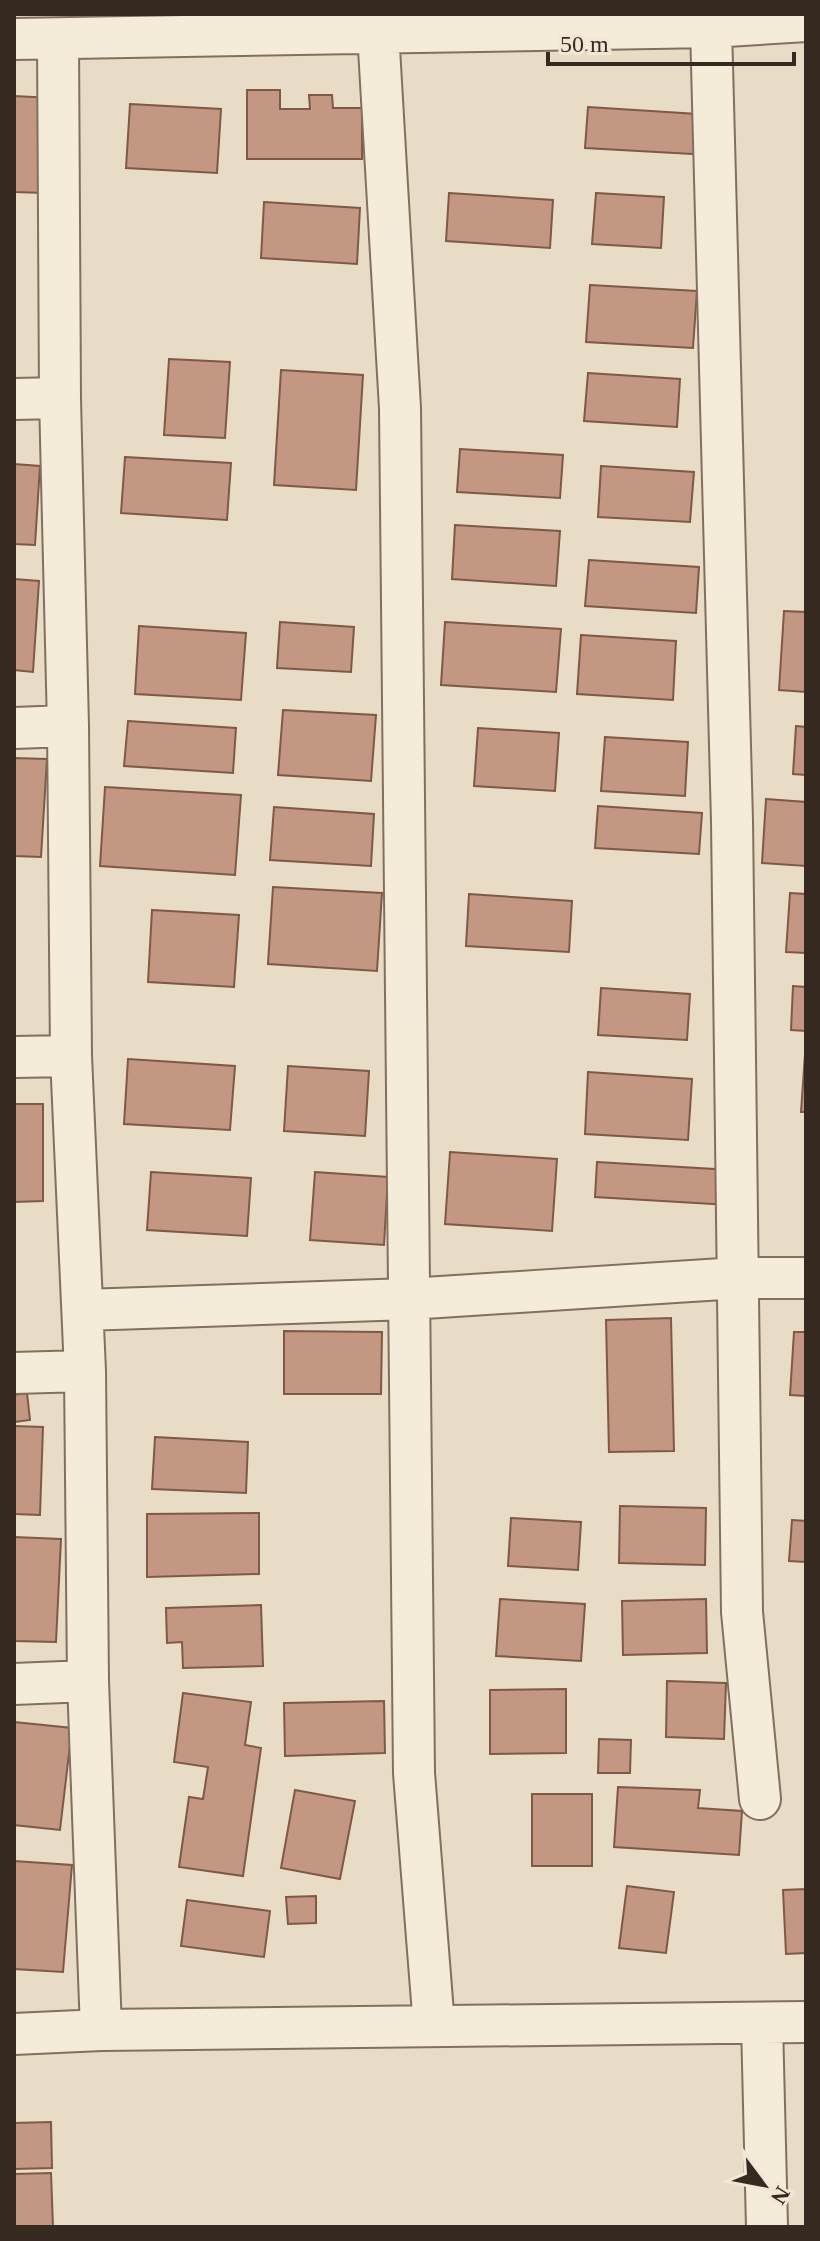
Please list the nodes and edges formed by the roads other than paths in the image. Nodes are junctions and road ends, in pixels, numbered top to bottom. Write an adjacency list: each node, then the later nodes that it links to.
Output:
1 (806, 21): 3 (street)
2 (377, 23): 3 (street); 5 (street); 14 (street)
3 (711, 27): 12 (street)
4 (14, 39): 5 (street)
5 (58, 39): 6 (street)
6 (60, 398): 7 (street); 8 (street)
7 (14, 399)
8 (68, 726): 9 (street); 10 (street)
9 (14, 728)
10 (71, 1056): 11 (street); 15 (street)
11 (14, 1057)
12 (738, 1278): 13 (street); 14 (street); 20 (street)
13 (806, 1278)
14 (409, 1299): 15 (street); 23 (street)
15 (83, 1310): 16 (street)
16 (85, 1371): 17 (street); 18 (street)
17 (14, 1373)
18 (88, 1681): 19 (street); 24 (street)
19 (14, 1684)
20 (760, 1799)
21 (806, 2022): 22 (street)
22 (762, 2023): 23 (street); 26 (street)
23 (434, 2026): 24 (street)
24 (101, 2030): 25 (street)
25 (14, 2034)
26 (767, 2227)

